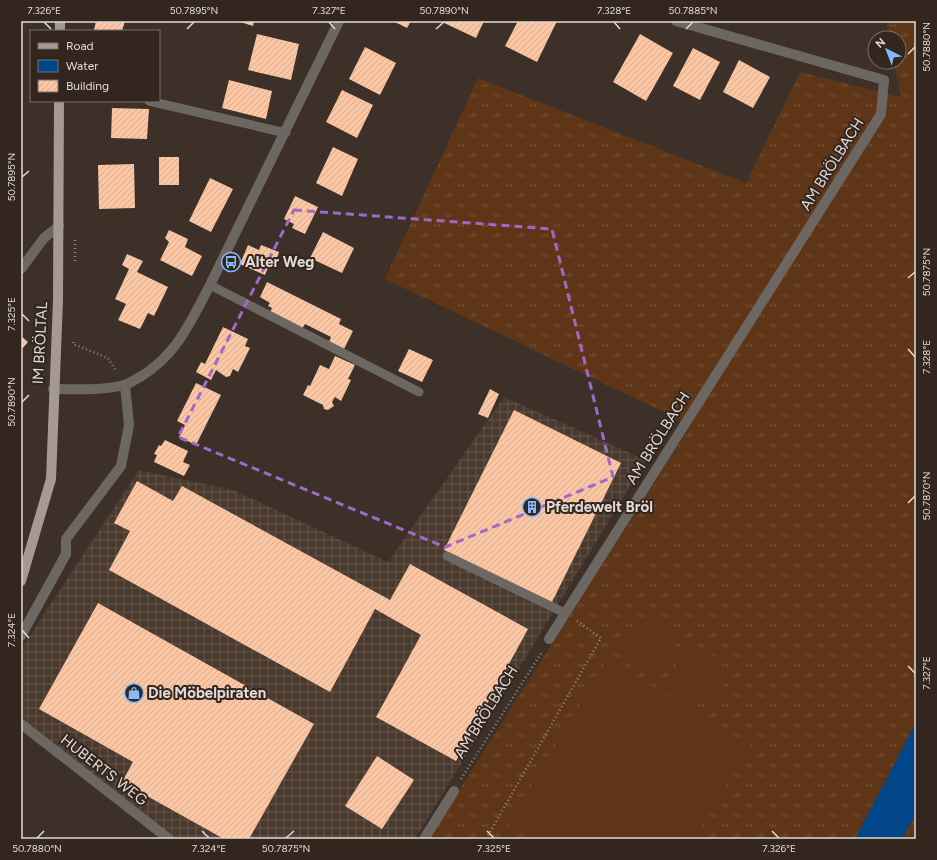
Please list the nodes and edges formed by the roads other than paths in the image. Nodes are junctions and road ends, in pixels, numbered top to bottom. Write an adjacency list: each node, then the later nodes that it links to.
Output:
1 (339, 21): 5 (street)
2 (676, 21): 14 (street, AM BRÖLBACH)
3 (59, 102): 6 (main road, IM BRÖLTAL)
4 (153, 102): 5 (lane)
5 (286, 133): 8 (street)
6 (59, 226): 7 (street); 10 (main road, IM BRÖLTAL)
7 (21, 269)
8 (210, 285): 9 (street); 11 (lane)
9 (125, 385): 10 (street); 15 (street)
10 (53, 389): 13 (main road, IM BRÖLTAL)
11 (419, 392)
12 (447, 556): 14 (lane)
13 (21, 582)
14 (565, 613): 16 (street, AM BRÖLBACH)
15 (21, 636)
16 (549, 639)
17 (21, 724): 19 (street, HUBERTS WEG)
18 (454, 791): 20 (street)
19 (169, 839)
20 (424, 839)

